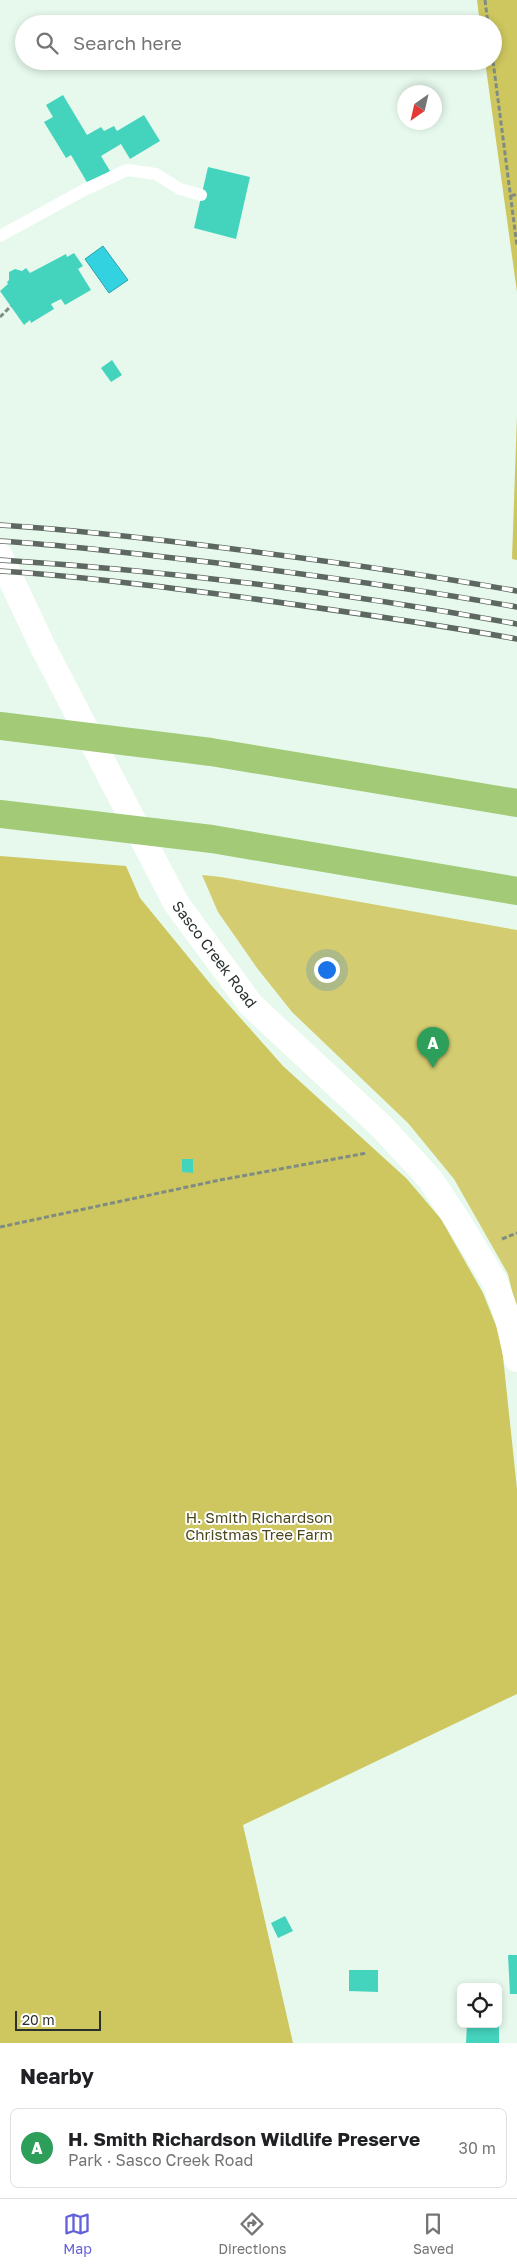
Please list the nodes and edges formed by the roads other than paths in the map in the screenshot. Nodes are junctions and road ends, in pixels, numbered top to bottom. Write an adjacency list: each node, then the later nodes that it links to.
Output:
1 (201, 195): 2 (lane)
2 (0, 236)
3 (0, 556): 8 (street, Sasco Creek Road)
4 (0, 726): 5 (highway)
5 (517, 803)
6 (0, 814): 7 (highway)
7 (517, 891)
8 (517, 1359)

